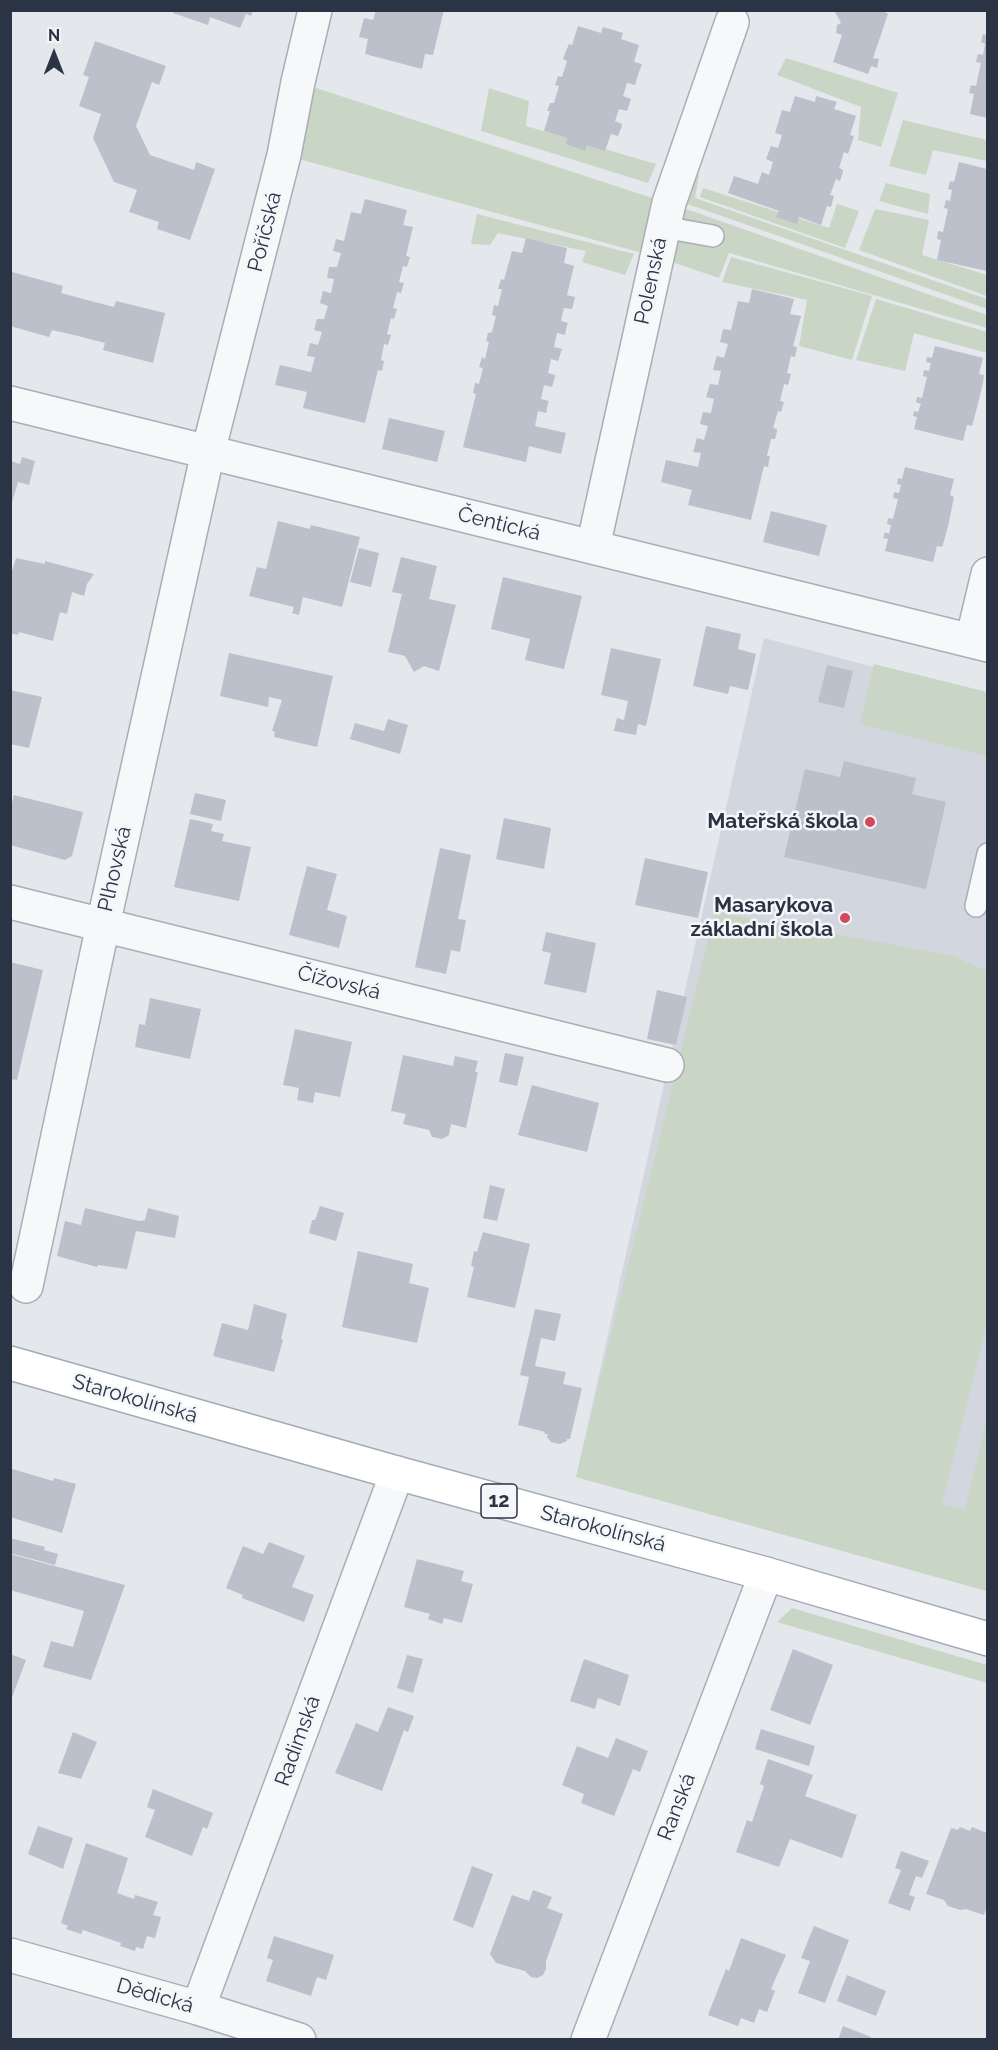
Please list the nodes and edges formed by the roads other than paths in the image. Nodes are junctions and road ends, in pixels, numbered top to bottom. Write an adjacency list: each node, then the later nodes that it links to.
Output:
1 (315, 10): 6 (street, Poříčská)
2 (732, 22): 3 (street, Polenská)
3 (663, 227): 4 (lane); 7 (street, Polenská)
4 (713, 236)
5 (10, 404): 6 (street, Čentická)
6 (208, 452): 7 (street, Čentická); 13 (street, Plhovská)
7 (593, 547): 9 (street, Čentická)
8 (987, 573): 9 (street)
9 (980, 643)
10 (987, 854): 12 (lane)
11 (10, 902): 13 (street, Čížovská)
12 (976, 906)
13 (103, 925): 14 (street, Čížovská); 15 (street, Plhovská)
14 (667, 1065)
15 (26, 1286)
16 (12, 1367): 17 (main road, Starokolínská / 12)
17 (398, 1473): 18 (main road, Starokolínská / 12); 21 (street, Radimská)
18 (766, 1574): 19 (main road, Starokolínská / 12); 23 (street, Ranská)
19 (987, 1639)
20 (10, 1955): 21 (street, Dědická)
21 (198, 2008): 22 (street, Dědická)
22 (299, 2040)
23 (588, 2040)

